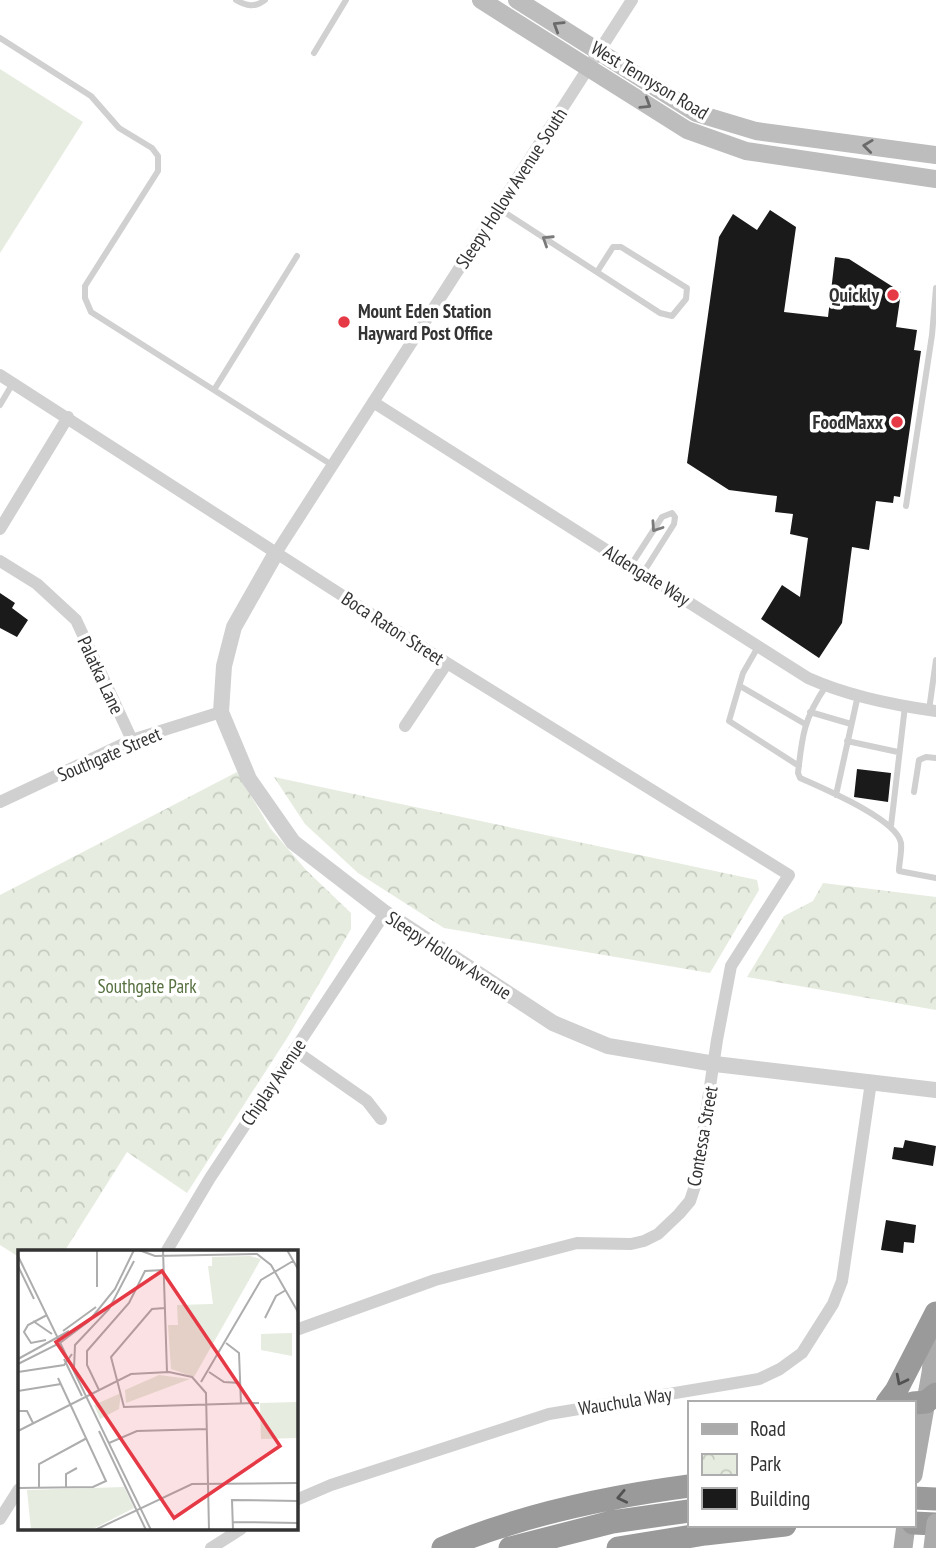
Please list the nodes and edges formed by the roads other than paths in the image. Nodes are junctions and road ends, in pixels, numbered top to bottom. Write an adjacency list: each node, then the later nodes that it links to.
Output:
1 (236, 0): 2 (lane)
2 (265, 0)
3 (346, 0): 9 (lane)
4 (481, 0): 10 (main road, West Tennyson Road)
5 (517, 0): 8 (main road, West Tennyson Road, one-way to 5)
6 (632, 0): 8 (street, Sleepy Hollow Avenue South)
7 (0, 38): 19 (lane)
8 (598, 52): 10 (street, Sleepy Hollow Avenue South); 11 (main road, West Tennyson Road, one-way to 8)
9 (314, 53)
10 (588, 68): 12 (main road, West Tennyson Road, one-way to 12); 13 (street, Sleepy Hollow Avenue South)
11 (936, 155)
12 (936, 178)
13 (498, 208): 15 (lane, one-way to 13); 20 (street, Sleepy Hollow Avenue South)
14 (297, 256): 19 (lane)
15 (597, 272): 15 (lane)
16 (936, 288): 24 (lane)
17 (0, 375): 18 (street, Boca Raton Street)
18 (13, 383): 21 (lane); 22 (street, Boca Raton Street)
19 (214, 390): 23 (lane)
20 (373, 402): 23 (street, Sleepy Hollow Avenue South); 28 (street, Aldengate Way)
21 (0, 405)
22 (68, 417): 25 (street); 26 (street, Boca Raton Street)
23 (332, 465): 26 (street, Sleepy Hollow Avenue South)
24 (906, 506)
25 (0, 529)
26 (276, 553): 32 (street, Boca Raton Street); 38 (street, Sleepy Hollow Avenue)
27 (0, 561): 43 (street, Palatka Lane)
28 (631, 565): 29 (street, Aldengate Way); 29 (lane, one-way to 28)
29 (643, 573): 30 (street, Aldengate Way)
30 (758, 646): 33 (lane); 34 (street, Aldengate Way)
31 (936, 660): 37 (lane)
32 (447, 663): 42 (street); 52 (street, Boca Raton Street)
33 (740, 686): 40 (lane); 47 (lane)
34 (826, 686): 35 (street, Aldengate Way); 39 (lane)
35 (858, 695): 36 (street, Aldengate Way); 41 (lane)
36 (905, 706): 37 (street, Aldengate Way); 45 (lane)
37 (933, 710)
38 (221, 712): 43 (street, Southgate Street); 54 (street, Sleepy Hollow Avenue)
39 (810, 712): 40 (lane); 41 (lane)
40 (805, 724): 47 (lane)
41 (851, 724): 44 (lane)
42 (405, 726)
43 (132, 740): 50 (street, Southgate Street)
44 (847, 741): 45 (lane); 49 (lane)
45 (898, 752): 51 (lane)
46 (936, 758): 48 (lane)
47 (799, 766): 49 (lane)
48 (914, 792)
49 (836, 795): 51 (lane)
50 (0, 802)
51 (891, 826): 53 (lane)
52 (789, 875): 56 (street, Contessa Street)
53 (936, 878)
54 (385, 913): 55 (street, Chiplay Avenue); 56 (street, Sleepy Hollow Avenue)
55 (294, 1050): 59 (street); 60 (street, Chiplay Avenue)
56 (715, 1064): 57 (street, Sleepy Hollow Avenue); 63 (street, Contessa Street)
57 (871, 1082): 58 (street, Sleepy Hollow Avenue); 69 (street, Wauchula Way)
58 (936, 1090)
59 (381, 1119)
60 (167, 1250)
61 (936, 1313): 65 (highway, one-way to 65)
62 (936, 1326): 64 (main road)
63 (298, 1330)
64 (925, 1400): 66 (main road)
65 (888, 1401)
66 (915, 1462)
67 (688, 1486): 80 (highway, one-way to 80)
68 (18, 1491): 73 (street)
69 (298, 1499)
70 (915, 1499): 71 (highway)
71 (936, 1499)
72 (688, 1511): 81 (highway)
73 (0, 1519)
74 (915, 1523): 75 (highway)
75 (936, 1523): 84 (main road, bridge)
76 (767, 1527): 82 (highway)
77 (906, 1527): 83 (main road)
78 (239, 1530): 79 (street)
79 (211, 1548)
80 (443, 1548)
81 (510, 1548)
82 (618, 1548)
83 (903, 1548)
84 (933, 1548)

